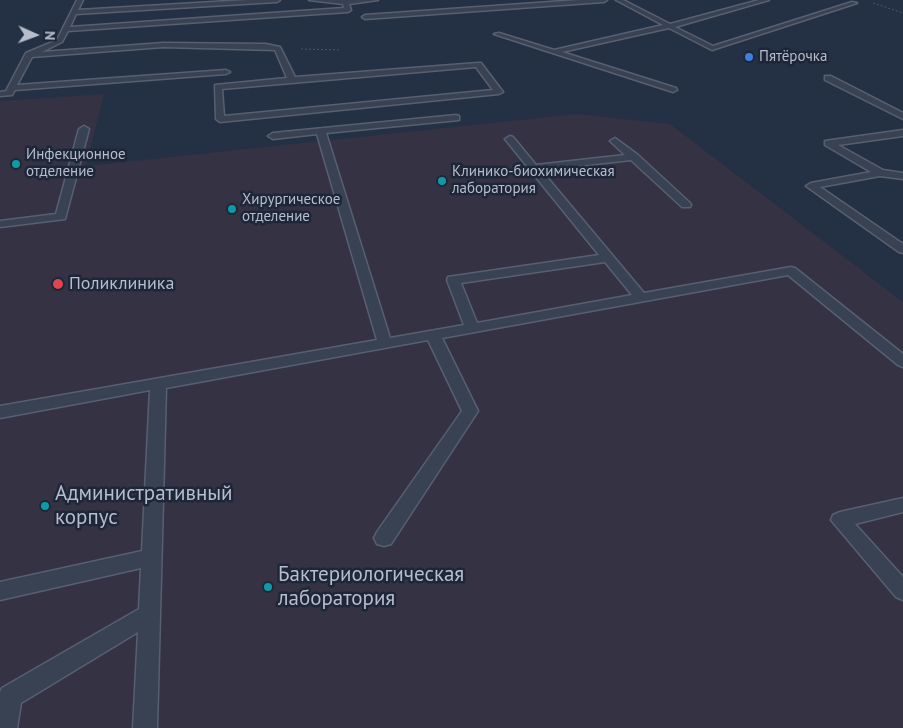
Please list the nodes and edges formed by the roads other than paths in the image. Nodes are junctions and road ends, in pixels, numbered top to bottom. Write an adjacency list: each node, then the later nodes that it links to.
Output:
1 (80, 0): 10 (lane)
2 (276, 0): 10 (lane)
3 (312, 0): 8 (lane)
4 (375, 0): 8 (lane)
5 (604, 0): 11 (lane)
6 (619, 0): 12 (lane)
7 (766, 0): 12 (lane)
8 (345, 2): 13 (lane)
9 (854, 4): 15 (lane)
10 (74, 12): 13 (lane)
11 (365, 17)
12 (670, 26): 15 (lane); 17 (lane)
13 (65, 28): 18 (lane)
14 (692, 31): 15 (lane)
15 (684, 33)
16 (498, 34): 17 (lane)
17 (553, 52): 23 (lane)
18 (29, 54): 21 (lane); 22 (lane)
19 (226, 72): 22 (lane)
20 (828, 78): 25 (lane)
21 (292, 80): 21 (lane)
22 (12, 88): 24 (lane)
23 (672, 90)
24 (0, 94)
25 (903, 116)
26 (456, 118): 28 (lane)
27 (84, 128): 38 (lane)
28 (321, 131): 30 (lane); 44 (lane)
29 (903, 133): 35 (lane)
30 (272, 136)
31 (510, 139): 34 (lane)
32 (615, 141): 33 (lane)
33 (634, 157): 34 (lane); 37 (lane)
34 (533, 168): 40 (lane)
35 (880, 173): 36 (lane); 39 (lane)
36 (903, 176)
37 (686, 205)
38 (0, 224)
39 (903, 248)
40 (606, 258): 41 (lane); 42 (lane)
41 (641, 298): 42 (lane); 45 (lane)
42 (472, 328): 43 (lane)
43 (433, 335): 44 (lane); 49 (lane)
44 (385, 344): 46 (lane)
45 (903, 362)
46 (158, 384): 47 (lane); 50 (lane)
47 (0, 412)
48 (903, 505): 52 (lane)
49 (384, 538)
50 (152, 557): 51 (lane); 53 (lane)
51 (0, 591)
52 (903, 592)
53 (149, 614): 54 (lane); 55 (lane)
54 (5, 728)
55 (145, 728)

